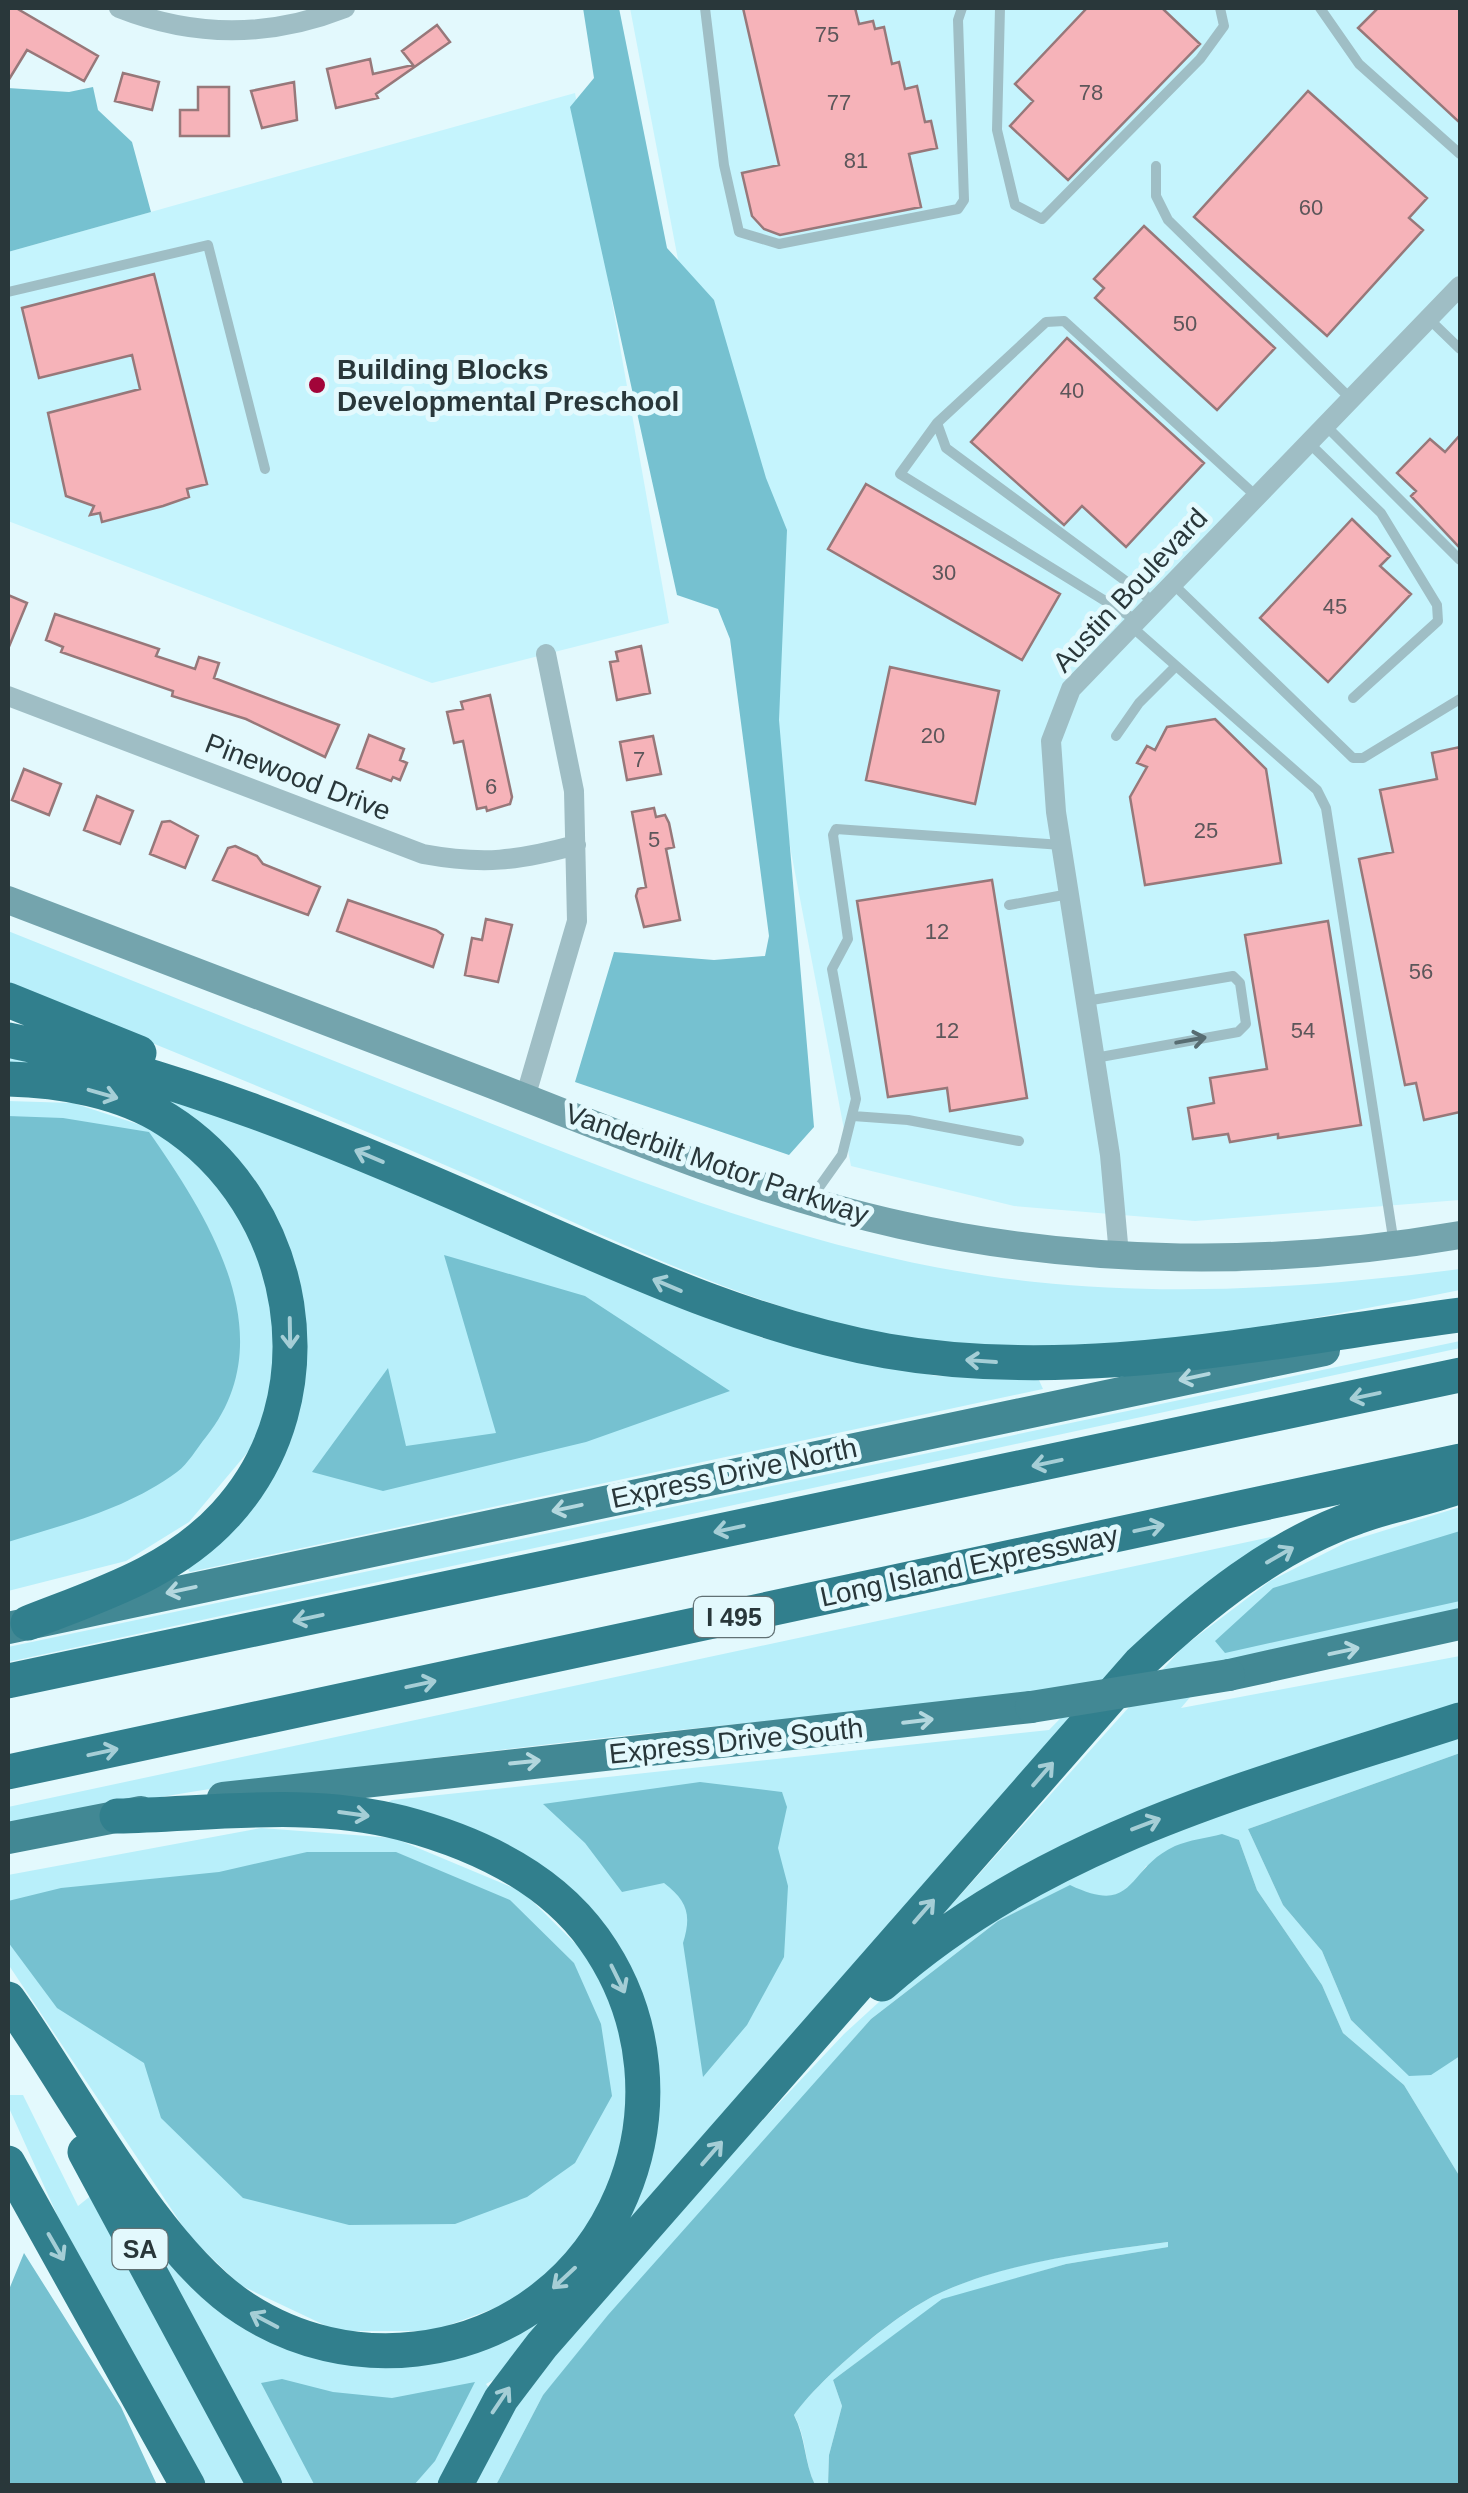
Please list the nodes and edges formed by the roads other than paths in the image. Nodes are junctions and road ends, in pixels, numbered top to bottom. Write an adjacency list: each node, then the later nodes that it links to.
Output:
1 (118, 8): 2 (street)
2 (345, 8)
3 (706, 8): 4 (lane)
4 (962, 8)
5 (1000, 8): 6 (lane)
6 (1220, 8)
7 (1320, 8): 8 (lane)
8 (1460, 154)
9 (1156, 166): 14 (lane)
10 (1460, 286): 12 (street, Austin Boulevard)
11 (8, 292): 18 (lane)
12 (1428, 318): 13 (lane); 14 (street, Austin Boulevard)
13 (1460, 349)
14 (1351, 399): 16 (street, Austin Boulevard)
15 (937, 423): 19 (lane); 22 (lane); 23 (lane)
16 (1326, 425): 17 (street, Austin Boulevard); 20 (lane)
17 (1308, 442): 19 (street, Austin Boulevard); 27 (lane)
18 (266, 470)
19 (1256, 496): 21 (street, Austin Boulevard)
20 (1460, 560)
21 (1172, 583): 22 (street, Austin Boulevard); 28 (lane)
22 (1154, 602): 23 (street, Austin Boulevard)
23 (1133, 623): 25 (lane); 30 (street, Austin Boulevard)
24 (546, 654): 31 (street)
25 (1176, 666): 29 (lane); 46 (lane)
26 (8, 696): 31 (street, Pinewood Drive)
27 (1352, 698)
28 (1460, 700)
29 (1116, 736)
30 (1062, 845): 32 (street, Austin Boulevard); 41 (lane)
31 (576, 846): 40 (street)
32 (1070, 894): 34 (lane); 36 (street, Austin Boulevard)
33 (8, 900): 40 (main road, Vanderbilt Motor Parkway)
34 (1009, 905)
35 (8, 1000): 42 (highway)
36 (1086, 1001): 38 (street, Austin Boulevard); 38 (lane, one-way to 36)
37 (8, 1040): 42 (highway)
38 (1095, 1058): 47 (street, Austin Boulevard)
39 (8, 1078): 53 (highway, one-way to 53)
40 (525, 1098): 44 (main road, Vanderbilt Motor Parkway)
41 (854, 1116): 43 (lane); 44 (lane)
42 (280, 1119): 48 (highway, one-way to 42)
43 (1019, 1141)
44 (809, 1200): 47 (main road, Vanderbilt Motor Parkway)
45 (1460, 1235): 46 (main road, Vanderbilt Motor Parkway)
46 (1394, 1245): 47 (main road, Vanderbilt Motor Parkway)
47 (1120, 1255)
48 (1460, 1319): 53 (highway, Express Drive North, one-way to 53)
49 (1460, 1376): 56 (highway, one-way to 56)
50 (1460, 1461): 58 (highway, Long Island Expressway / I 495, one-way to 50)
51 (1460, 1486): 63 (highway, one-way to 51)
52 (1460, 1624): 55 (highway, Express Drive South)
53 (18, 1626)
54 (1460, 1633): 55 (highway)
55 (1390, 1641): 59 (highway, Express Drive South, one-way to 55, bridge)
56 (8, 1681)
57 (1460, 1720): 63 (highway, one-way to 57)
58 (8, 1772)
59 (117, 1816): 60 (highway, Express Drive South); 61 (highway, one-way to 61)
60 (8, 1838)
61 (8, 1999)
62 (8, 2017): 66 (highway, SA)
63 (768, 2090): 67 (highway, one-way to 63)
64 (8, 2163): 65 (highway, SA, one-way to 65)
65 (188, 2486)
66 (266, 2486)
67 (455, 2486)

